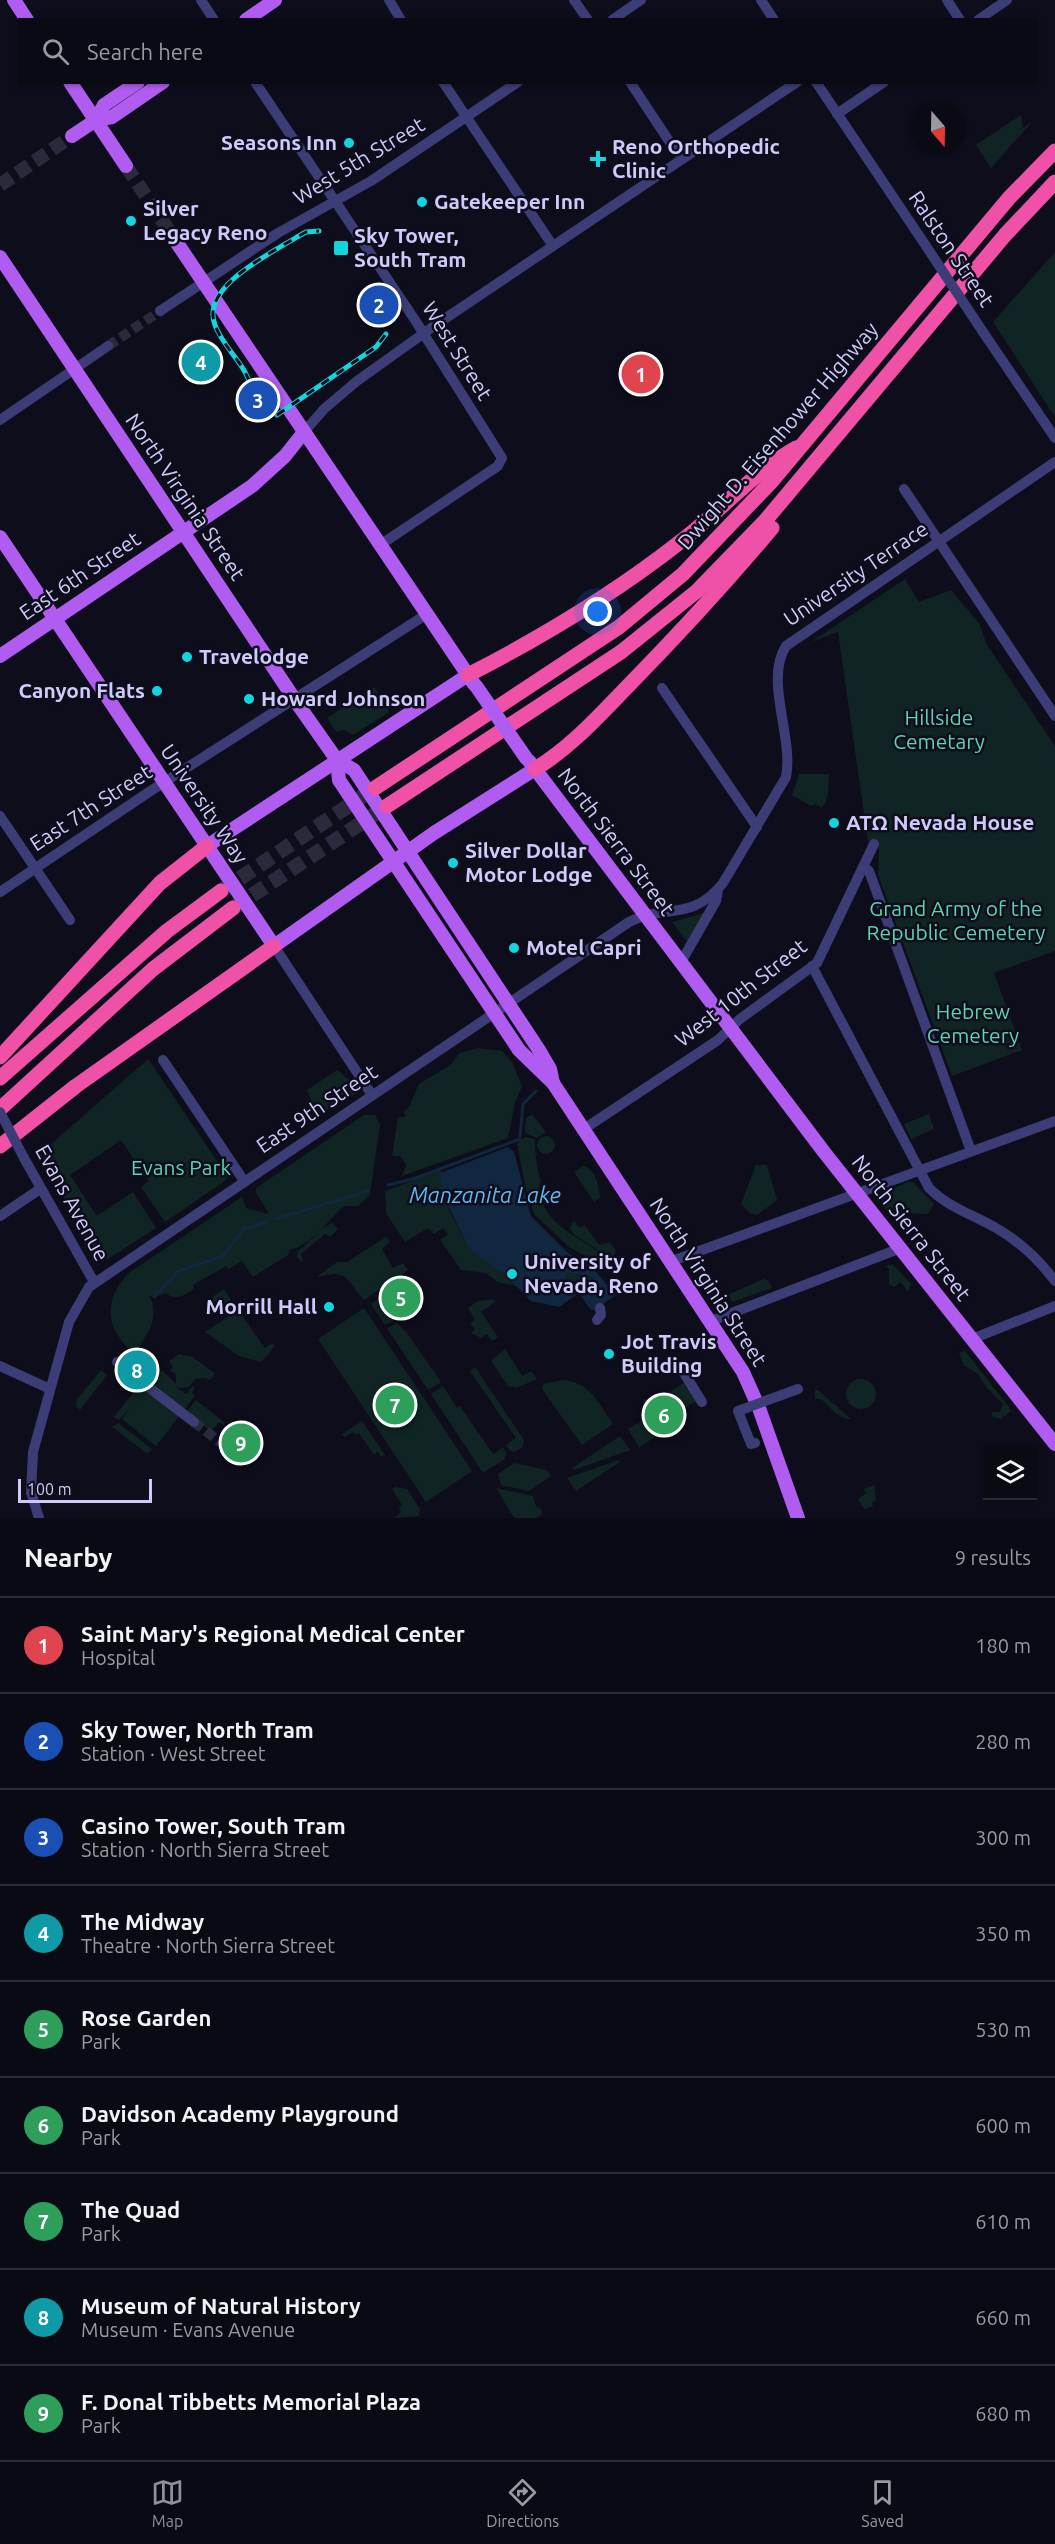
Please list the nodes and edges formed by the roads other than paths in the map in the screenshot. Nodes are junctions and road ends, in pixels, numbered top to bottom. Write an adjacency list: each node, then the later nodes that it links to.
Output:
1 (14, 0): 10 (main road)
2 (201, 0): 11 (street)
3 (275, 0): 12 (main road)
4 (388, 0): 13 (street)
5 (574, 0): 14 (street)
6 (641, 0): 15 (street)
7 (761, 0): 16 (street)
8 (947, 0): 17 (street)
9 (1007, 0): 18 (street)
10 (26, 18)
11 (212, 18)
12 (249, 18)
13 (400, 18)
14 (587, 18)
15 (615, 18)
16 (773, 18)
17 (959, 18)
18 (981, 18)
19 (71, 84): 31 (main road)
20 (135, 84): 31 (main road)
21 (160, 84): 31 (main road)
22 (256, 84): 37 (street, West Street)
23 (444, 84): 30 (street)
24 (515, 84): 30 (street, West 5th Street)
25 (631, 84): 34 (street)
26 (794, 84): 34 (street)
27 (817, 84): 29 (street, Ralston Street)
28 (882, 84): 29 (street)
29 (837, 114): 49 (street, Ralston Street, bridge)
30 (466, 117): 37 (street, West 5th Street); 39 (street)
31 (96, 120): 32 (main road); 35 (main road)
32 (72, 136)
33 (1055, 151): 50 (highway, Dwight D. Eisenhower Highway)
34 (684, 158): 39 (street)
35 (126, 166)
36 (1055, 182): 44 (highway, Dwight D. Eisenhower Highway)
37 (334, 201): 41 (street, West 5th Street); 43 (street, West Street)
38 (177, 243): 41 (main road, North Sierra Street)
39 (553, 246): 43 (street)
40 (0, 257): 46 (main road, North Virginia Street)
41 (203, 282): 42 (street, West 5th Street); 48 (main road, North Sierra Street)
42 (160, 311)
43 (423, 334): 48 (street); 56 (street, West Street)
44 (922, 334): 66 (highway); 69 (highway, Dwight D. Eisenhower Highway)
45 (108, 346): 46 (street)
46 (75, 369): 47 (street); 53 (main road, North Virginia Street)
47 (0, 420)
48 (304, 432): 53 (main road, East 6th Street); 56 (main road, North Sierra Street)
49 (1055, 438)
50 (806, 442): 60 (highway); 68 (highway, Dwight D. Eisenhower Highway)
51 (1055, 462): 55 (street, University Terrace)
52 (904, 489): 55 (street)
53 (183, 531): 58 (main road, East 6th Street); 63 (main road, North Virginia Street)
54 (0, 537): 58 (main road, University Way)
55 (939, 542): 62 (street); 71 (street, University Terrace)
56 (380, 545): 57 (main road, North Sierra Street)
57 (427, 614): 60 (main road, North Sierra Street); 63 (street, East 7th Street)
58 (55, 619): 59 (main road, East 6th Street); 67 (main road, University Way)
59 (0, 656)
60 (472, 680): 65 (main road); 66 (main road, North Sierra Street, bridge)
61 (662, 688): 71 (street)
62 (1050, 698): 64 (street)
63 (295, 699): 65 (main road, North Virginia Street); 67 (street, East 7th Street)
64 (1055, 716)
65 (337, 760): 73 (main road); 74 (main road, North Virginia Street)
66 (530, 764): 74 (main road); 81 (main road, North Sierra Street)
67 (164, 783): 73 (main road, University Way); 76 (street, East 7th Street)
68 (375, 788)
69 (387, 806)
70 (0, 816): 76 (street)
71 (758, 827): 77 (street, University Terrace)
72 (874, 844): 75 (street, West 10th Street)
73 (207, 846): 83 (main road, University Way); 88 (highway)
74 (400, 857): 83 (main road); 86 (main road, North Virginia Street)
75 (863, 867): 85 (street, West 10th Street); 96 (street)
76 (35, 868): 79 (street, East 7th Street); 82 (street)
77 (718, 890): 81 (street, University Terrace); 84 (street)
78 (221, 891): 90 (highway)
79 (0, 892)
80 (233, 908): 92 (highway)
81 (646, 916): 84 (main road, North Sierra Street); 86 (street, East 9th Street)
82 (70, 920)
83 (274, 946): 91 (street, University Way); 95 (highway)
84 (681, 962): 87 (main road, North Sierra Street)
85 (812, 966): 87 (street, West 10th Street); 97 (street)
86 (501, 1009): 91 (street, East 9th Street); 94 (main road, North Virginia Street)
87 (731, 1028): 94 (street, West 10th Street); 100 (main road, North Sierra Street)
88 (0, 1056)
89 (163, 1060): 98 (street)
90 (0, 1078)
91 (372, 1095): 98 (street, East 9th Street)
92 (0, 1110): 99 (street, Evans Avenue, bridge)
93 (1055, 1121): 96 (street)
94 (584, 1129): 103 (main road, North Virginia Street)
95 (0, 1146)
96 (971, 1151): 97 (street)
97 (919, 1170): 100 (street); 104 (street)
98 (244, 1181): 105 (street, East 9th Street)
99 (40, 1189): 101 (street); 105 (street, Evans Avenue)
100 (858, 1194): 102 (main road, North Sierra Street); 103 (street)
101 (0, 1216)
102 (902, 1248): 109 (street); 110 (main road, North Sierra Street)
103 (672, 1261): 109 (main road, North Virginia Street)
104 (1055, 1281)
105 (94, 1282): 114 (street, Evans Avenue)
106 (1055, 1306): 110 (street)
107 (600, 1308): 108 (street)
108 (597, 1320)
109 (711, 1321): 123 (main road, North Virginia Street)
110 (972, 1339): 119 (main road, North Sierra Street)
111 (674, 1365): 116 (street)
112 (0, 1366): 114 (street)
113 (144, 1383): 117 (street)
114 (51, 1389): 122 (street, Evans Avenue)
115 (798, 1389): 118 (street, bridge)
116 (702, 1402)
117 (194, 1422)
118 (755, 1443)
119 (1055, 1444)
120 (228, 1448): 121 (street)
121 (240, 1458)
122 (39, 1518)
123 (798, 1518)

